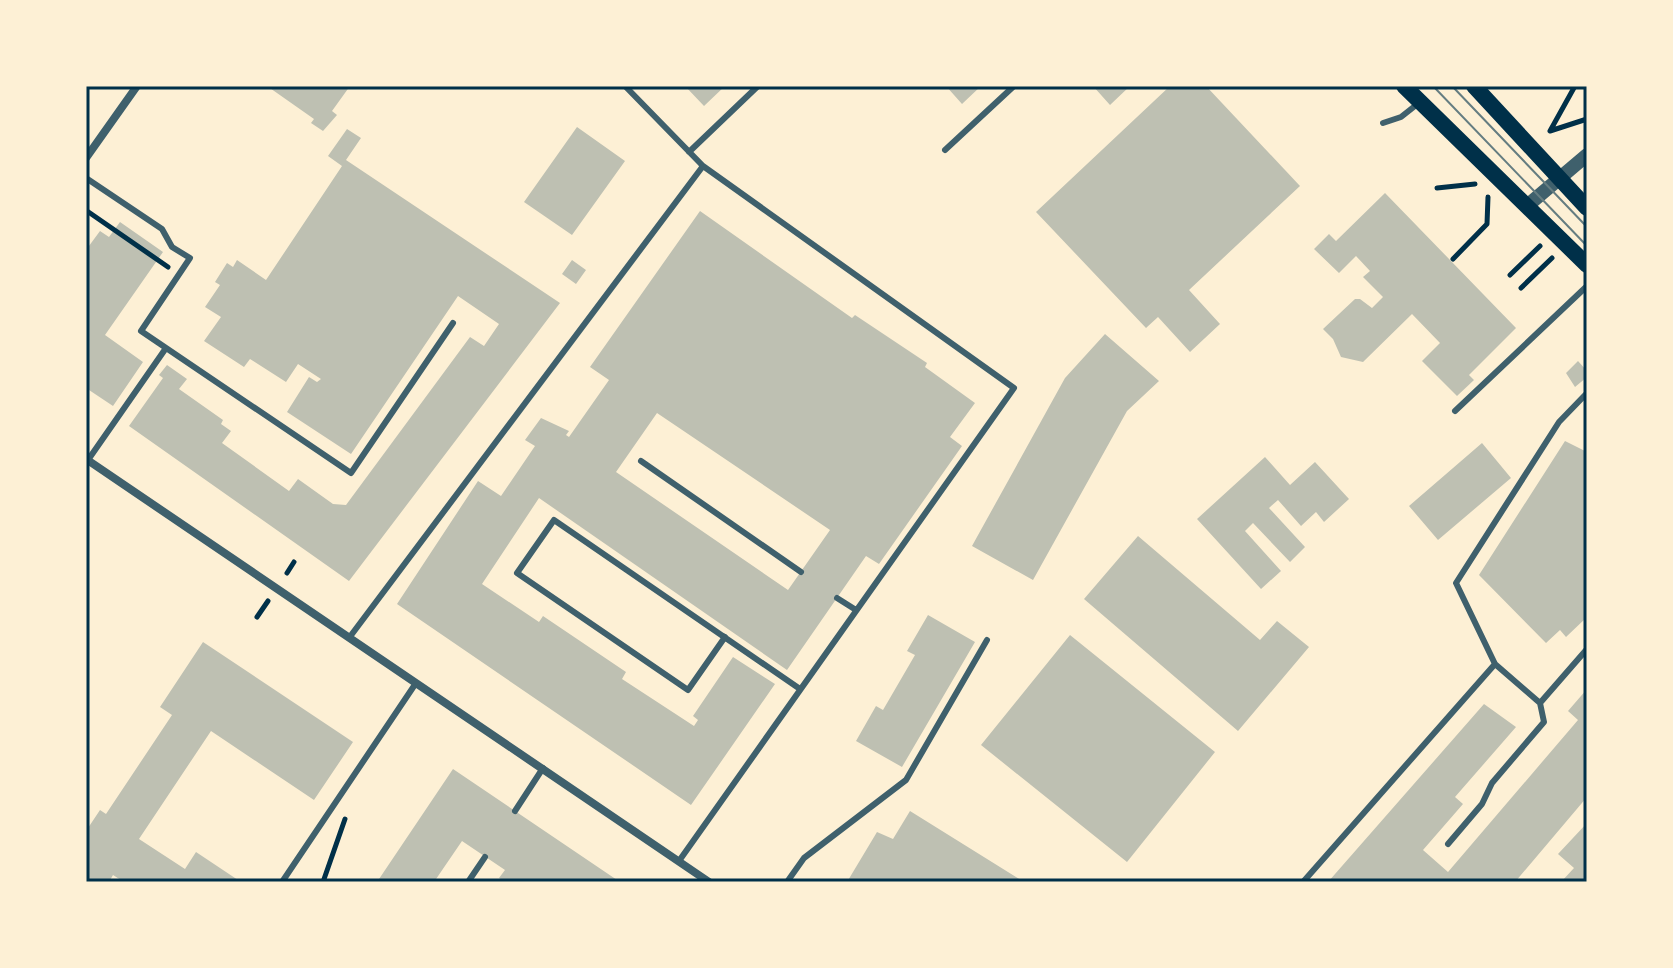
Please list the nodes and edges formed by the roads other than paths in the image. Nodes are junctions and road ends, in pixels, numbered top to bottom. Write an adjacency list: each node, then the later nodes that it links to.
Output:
1 (137, 86): 12 (street)
2 (625, 86): 10 (lane)
3 (758, 86): 10 (lane)
4 (1014, 86): 9 (lane)
5 (1404, 86): 7 (main road)
6 (1474, 86): 15 (main road)
7 (1420, 102): 8 (lane); 16 (main road)
8 (1383, 123)
9 (945, 150)
10 (689, 152): 13 (lane)
11 (1587, 155): 15 (street)
12 (86, 158)
13 (703, 166): 28 (lane); 30 (lane)
14 (86, 178): 21 (lane)
15 (1559, 178): 16 (street); 17 (main road)
16 (1527, 206): 18 (main road)
17 (1587, 208)
18 (1587, 265)
19 (1587, 286): 23 (lane)
20 (453, 323): 21 (lane)
21 (166, 348): 24 (lane)
22 (1587, 393): 33 (lane)
23 (1455, 411)
24 (87, 460): 30 (street)
25 (641, 461): 26 (lane)
26 (801, 572)
27 (837, 598): 28 (lane)
28 (856, 610): 35 (lane)
29 (725, 637): 29 (lane); 35 (lane)
30 (349, 638): 34 (street)
31 (987, 640): 45 (lane)
32 (1587, 649): 36 (lane)
33 (1495, 664): 36 (lane); 46 (lane)
34 (416, 683): 37 (street); 42 (lane)
35 (800, 689): 41 (lane)
36 (1540, 703): 39 (lane)
37 (543, 768): 38 (lane); 41 (street)
38 (515, 811)
39 (1448, 844)
40 (485, 857): 43 (lane)
41 (679, 861): 44 (street)
42 (282, 882)
43 (468, 882)
44 (707, 882)
45 (787, 882)
46 (1303, 882)

